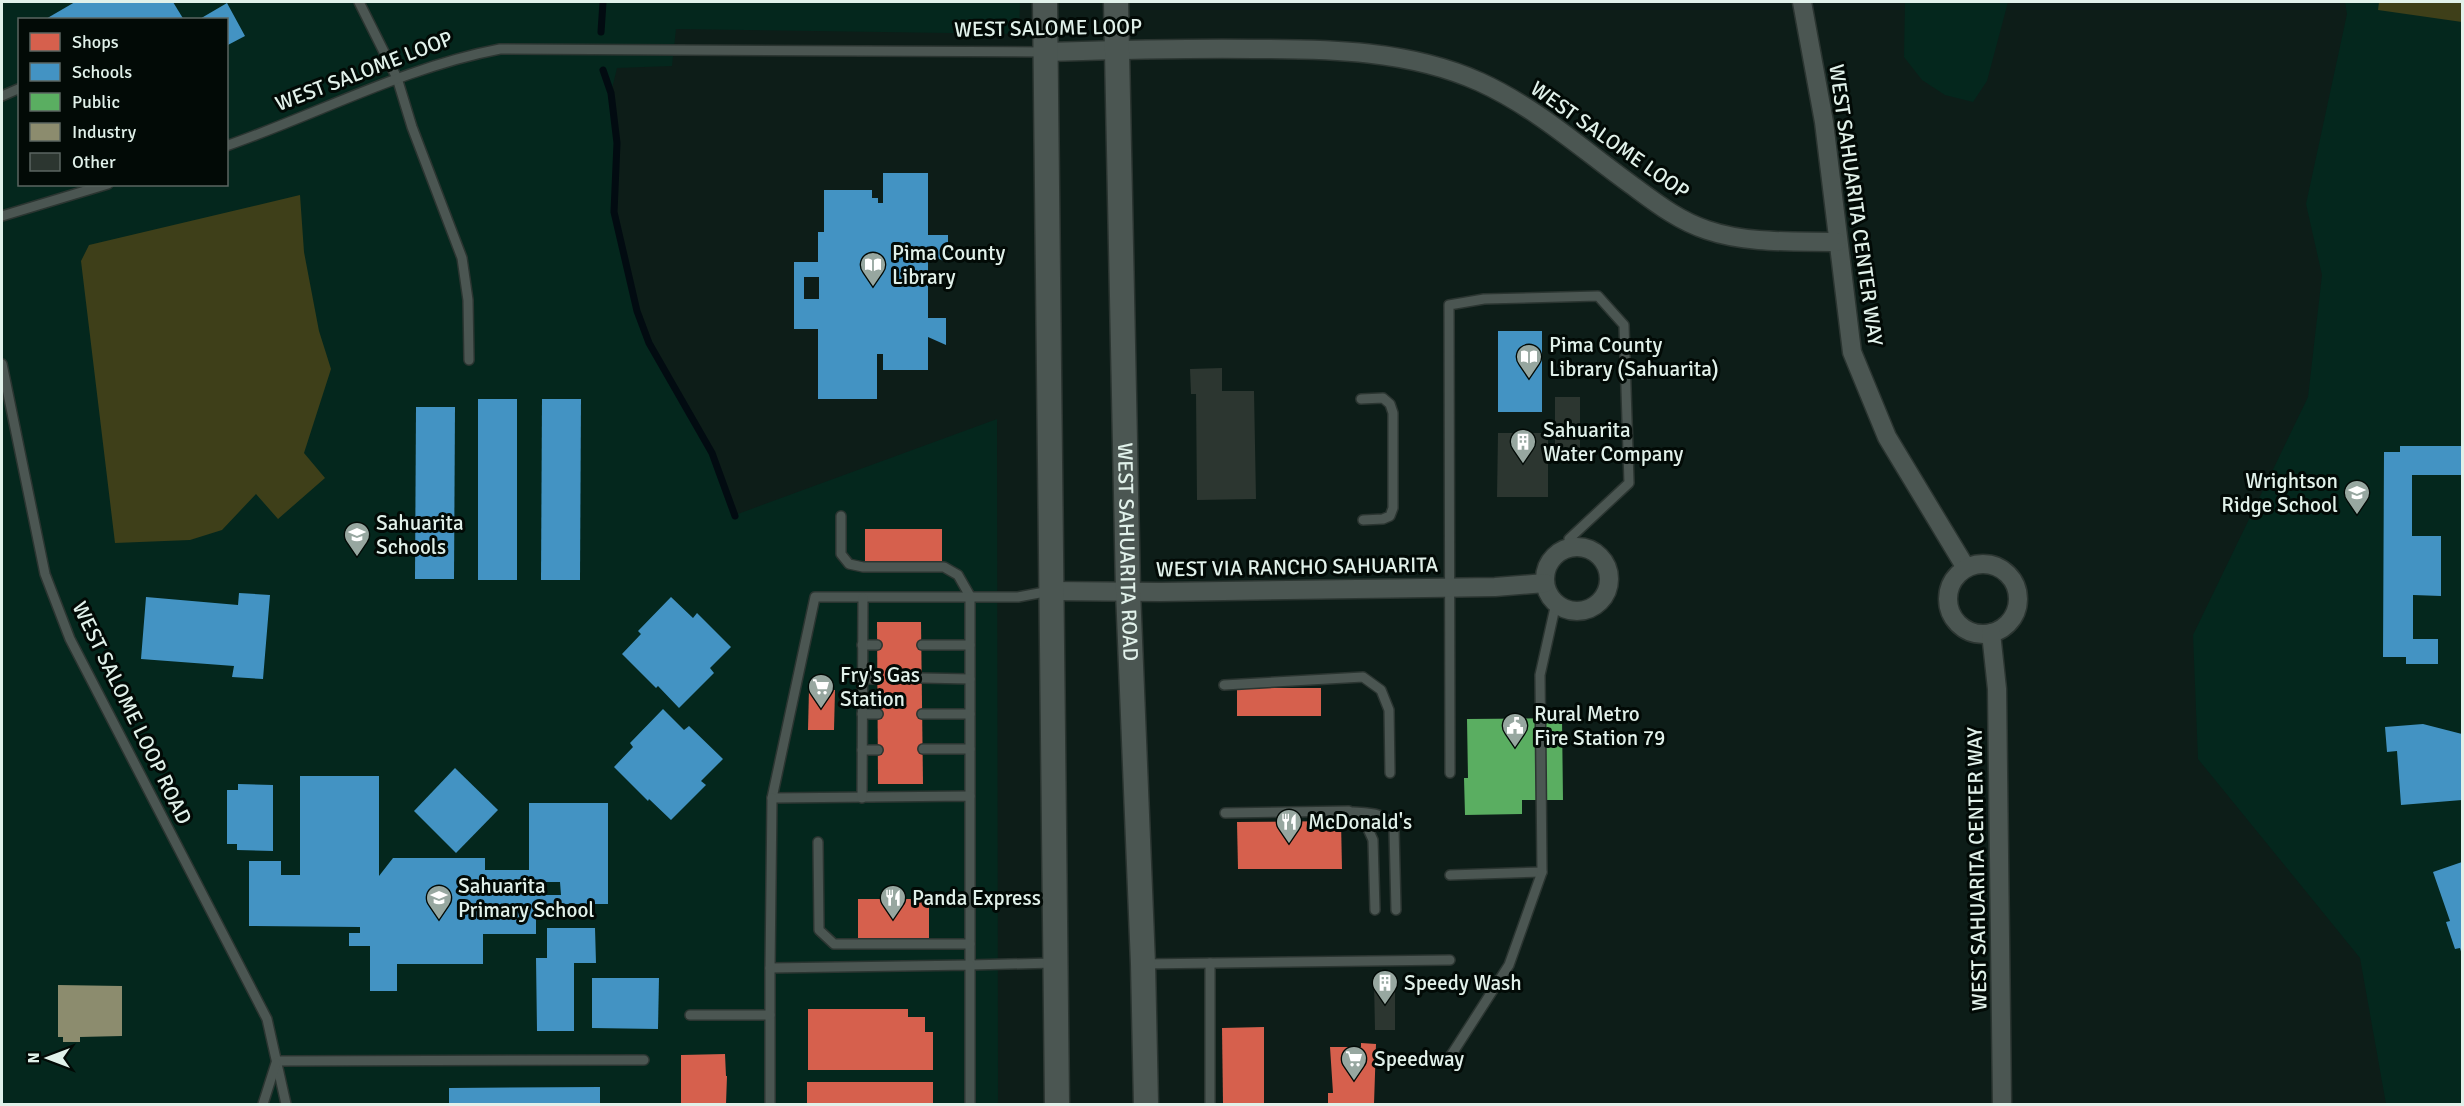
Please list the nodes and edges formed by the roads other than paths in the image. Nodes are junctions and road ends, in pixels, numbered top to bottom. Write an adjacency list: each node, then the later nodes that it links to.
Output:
1 (359, 2): 7 (lane)
2 (1045, 2): 6 (main road)
3 (1116, 2): 5 (main road, WEST SAHUARITA ROAD)
4 (1802, 2): 13 (street, WEST SAHUARITA CENTER WAY)
5 (1115, 50): 6 (street, WEST SALOME LOOP); 13 (street, WEST SALOME LOOP); 25 (main road, WEST SAHUARITA ROAD)
6 (1045, 52): 7 (lane, WEST SALOME LOOP); 24 (main road)
7 (397, 78): 10 (lane, WEST SALOME LOOP); 14 (lane)
8 (18, 89): 9 (lane)
9 (2, 96)
10 (228, 145)
11 (101, 186): 12 (lane)
12 (2, 216)
13 (1837, 242): 21 (street, WEST SAHUARITA CENTER WAY)
14 (469, 360)
15 (2, 364): 16 (lane, WEST SALOME LOOP ROAD)
16 (4, 388): 70 (lane, WEST SALOME LOOP ROAD)
17 (1361, 399): 19 (lane)
18 (841, 516): 26 (lane)
19 (1363, 520)
20 (1573, 547): 22 (street); 23 (lane); 28 (street)
21 (1966, 568): 29 (street); 29 (street)
22 (1545, 583): 23 (street, WEST VIA RANCHO SAHUARITA); 28 (street)
23 (1451, 587): 25 (street, WEST VIA RANCHO SAHUARITA); 48 (lane)
24 (1050, 591): 25 (street, WEST VIA RANCHO SAHUARITA); 26 (lane); 61 (main road)
25 (1128, 591): 63 (main road, WEST SAHUARITA ROAD)
26 (970, 596): 27 (lane); 33 (lane)
27 (863, 598): 30 (lane); 50 (lane)
28 (1556, 603): 55 (lane)
29 (1991, 633): 78 (street, WEST SAHUARITA CENTER WAY)
30 (862, 645): 31 (lane); 35 (lane)
31 (878, 645)
32 (922, 645): 33 (lane)
33 (970, 645): 37 (lane)
34 (922, 678): 37 (lane)
35 (862, 679): 36 (lane); 39 (lane)
36 (878, 679)
37 (970, 679): 42 (lane)
38 (1224, 685): 47 (lane)
39 (862, 714): 40 (lane); 45 (lane)
40 (878, 714)
41 (922, 714): 42 (lane)
42 (970, 714): 44 (lane)
43 (922, 749): 44 (lane)
44 (970, 749): 49 (lane)
45 (862, 750): 46 (lane); 51 (lane)
46 (878, 750)
47 (1390, 773)
48 (1450, 773)
49 (970, 796): 51 (lane); 59 (lane)
50 (772, 798): 51 (lane); 65 (lane)
51 (862, 798)
52 (1349, 811): 53 (lane); 57 (lane); 58 (lane)
53 (1225, 813)
54 (818, 842): 59 (lane)
55 (1542, 872): 56 (lane); 68 (lane)
56 (1450, 875)
57 (1375, 910)
58 (1396, 910)
59 (970, 944): 64 (lane)
60 (1450, 960): 62 (lane)
61 (1055, 963): 64 (lane); 75 (main road)
62 (1209, 963): 63 (lane); 77 (lane)
63 (1143, 964): 76 (main road, WEST SAHUARITA ROAD)
64 (970, 965): 65 (lane); 74 (lane)
65 (770, 968): 67 (lane)
66 (690, 1015): 67 (lane)
67 (770, 1015): 73 (lane)
68 (1450, 1057)
69 (644, 1060): 70 (lane)
70 (277, 1061): 71 (lane); 72 (lane, WEST SALOME LOOP ROAD)
71 (263, 1104)
72 (286, 1104)
73 (770, 1104)
74 (970, 1104)
75 (1057, 1104)
76 (1146, 1104)
77 (1210, 1104)
78 (2002, 1104)

